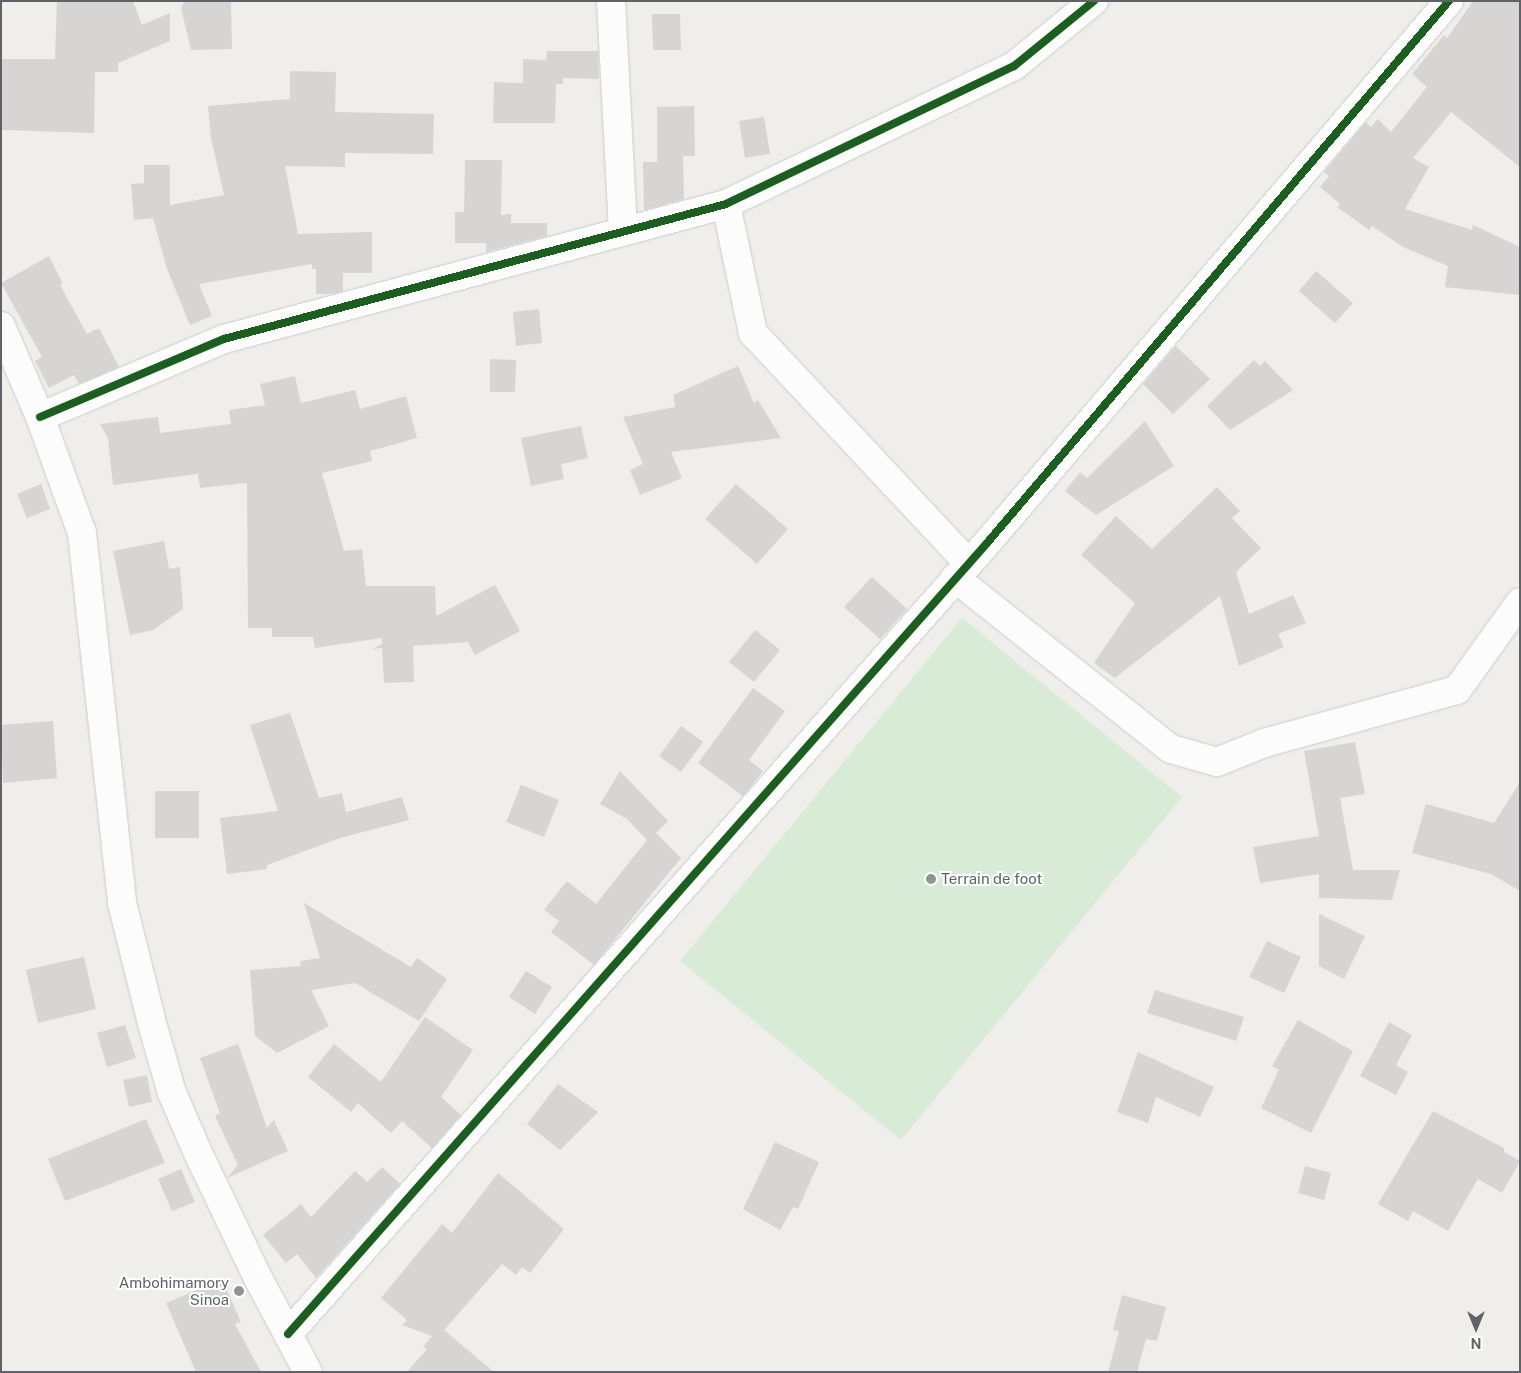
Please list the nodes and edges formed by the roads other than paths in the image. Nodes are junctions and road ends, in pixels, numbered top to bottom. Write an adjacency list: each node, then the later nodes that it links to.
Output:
1 (611, 1): 5 (street)
2 (1094, 1): 4 (street)
3 (1448, 1): 8 (street)
4 (726, 204): 5 (street); 8 (street)
5 (623, 230): 7 (street)
6 (1, 326): 7 (street)
7 (40, 417): 10 (street)
8 (962, 570): 9 (street); 10 (street)
9 (1520, 602)
10 (288, 1334): 11 (street)
11 (308, 1372)

